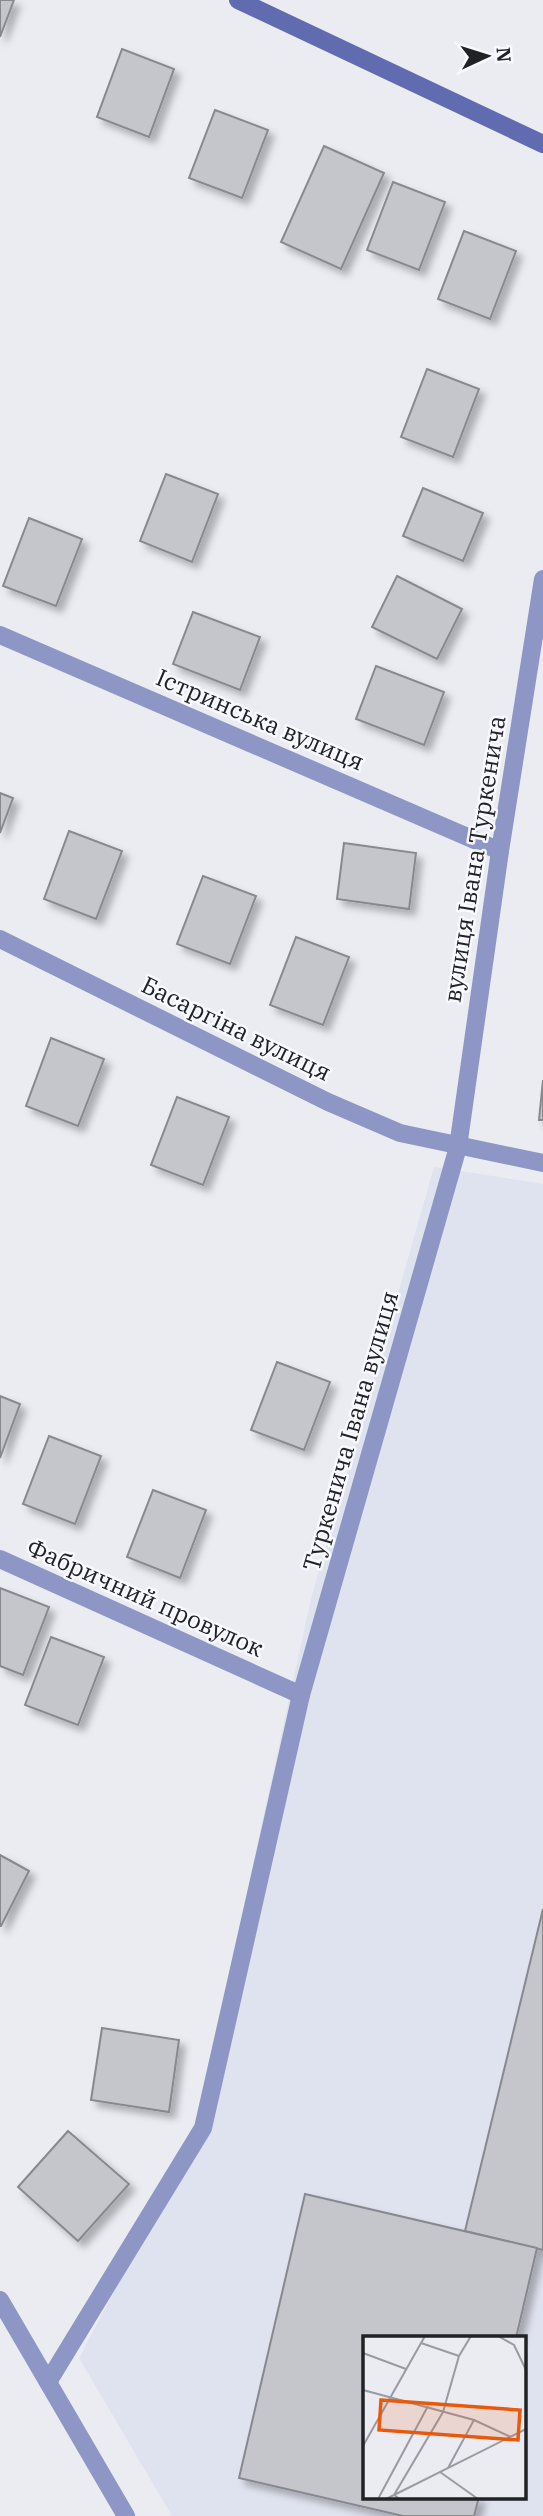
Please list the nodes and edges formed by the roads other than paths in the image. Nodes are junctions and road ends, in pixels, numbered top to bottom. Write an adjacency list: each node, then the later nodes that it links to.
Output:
1 (238, 0): 2 (main road)
2 (543, 144)
3 (543, 579): 5 (street, вулиця Івана Туркенича)
4 (0, 635): 5 (street, Істринська вулиця)
5 (500, 851): 7 (street, вулиця Івана Туркенича)
6 (0, 939): 7 (street, Басаргіна вулиця)
7 (458, 1147): 8 (street, Басаргіна вулиця); 10 (street, Туркенича Івана вулиця)
8 (543, 1163)
9 (0, 1559): 10 (street, Фабричний провулок)
10 (301, 1695): 12 (street, Туркенича Івана вулиця)
11 (0, 2300): 12 (street)
12 (48, 2382): 13 (street)
13 (126, 2516)

